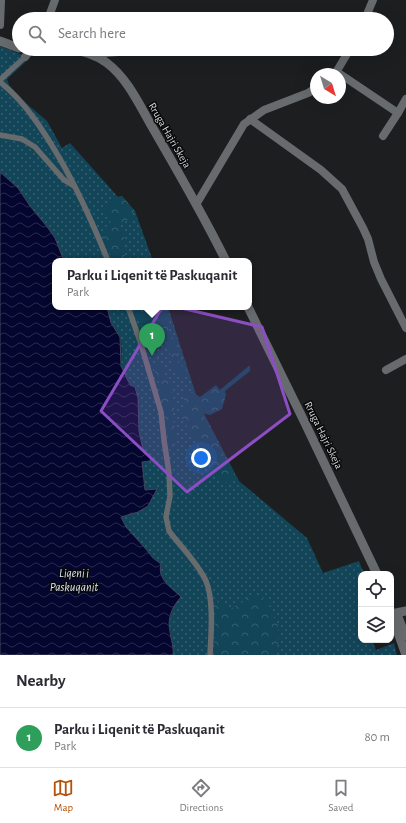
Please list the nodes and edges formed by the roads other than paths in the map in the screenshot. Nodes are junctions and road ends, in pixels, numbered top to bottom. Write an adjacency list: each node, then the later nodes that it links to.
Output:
1 (1, 0): 6 (street)
2 (55, 0): 4 (street)
3 (374, 0): 5 (street)
4 (51, 12)
5 (368, 12)
6 (0, 26)
7 (0, 41): 8 (street)
8 (12, 45)
9 (96, 56): 22 (street, Rruga Hajri Skeja)
10 (347, 56): 12 (street)
11 (25, 57): 14 (street)
12 (341, 68)
13 (346, 79): 17 (street)
14 (0, 81): 21 (street)
15 (310, 92): 18 (street)
16 (406, 99): 17 (street)
17 (398, 113): 20 (street)
18 (250, 119): 22 (street); 27 (street)
19 (0, 135): 21 (street)
20 (383, 136)
21 (76, 187): 23 (street)
22 (197, 203): 24 (street, Rruga Hajri Skeja)
23 (107, 258)
24 (224, 258)
25 (129, 310): 33 (street)
26 (249, 310): 30 (street, Rruga Hajri Skeja)
27 (406, 328)
28 (406, 359): 29 (street)
29 (386, 370)
30 (376, 571)
31 (396, 613): 32 (street); 34 (street)
32 (406, 636)
33 (210, 655)
34 (406, 655)

